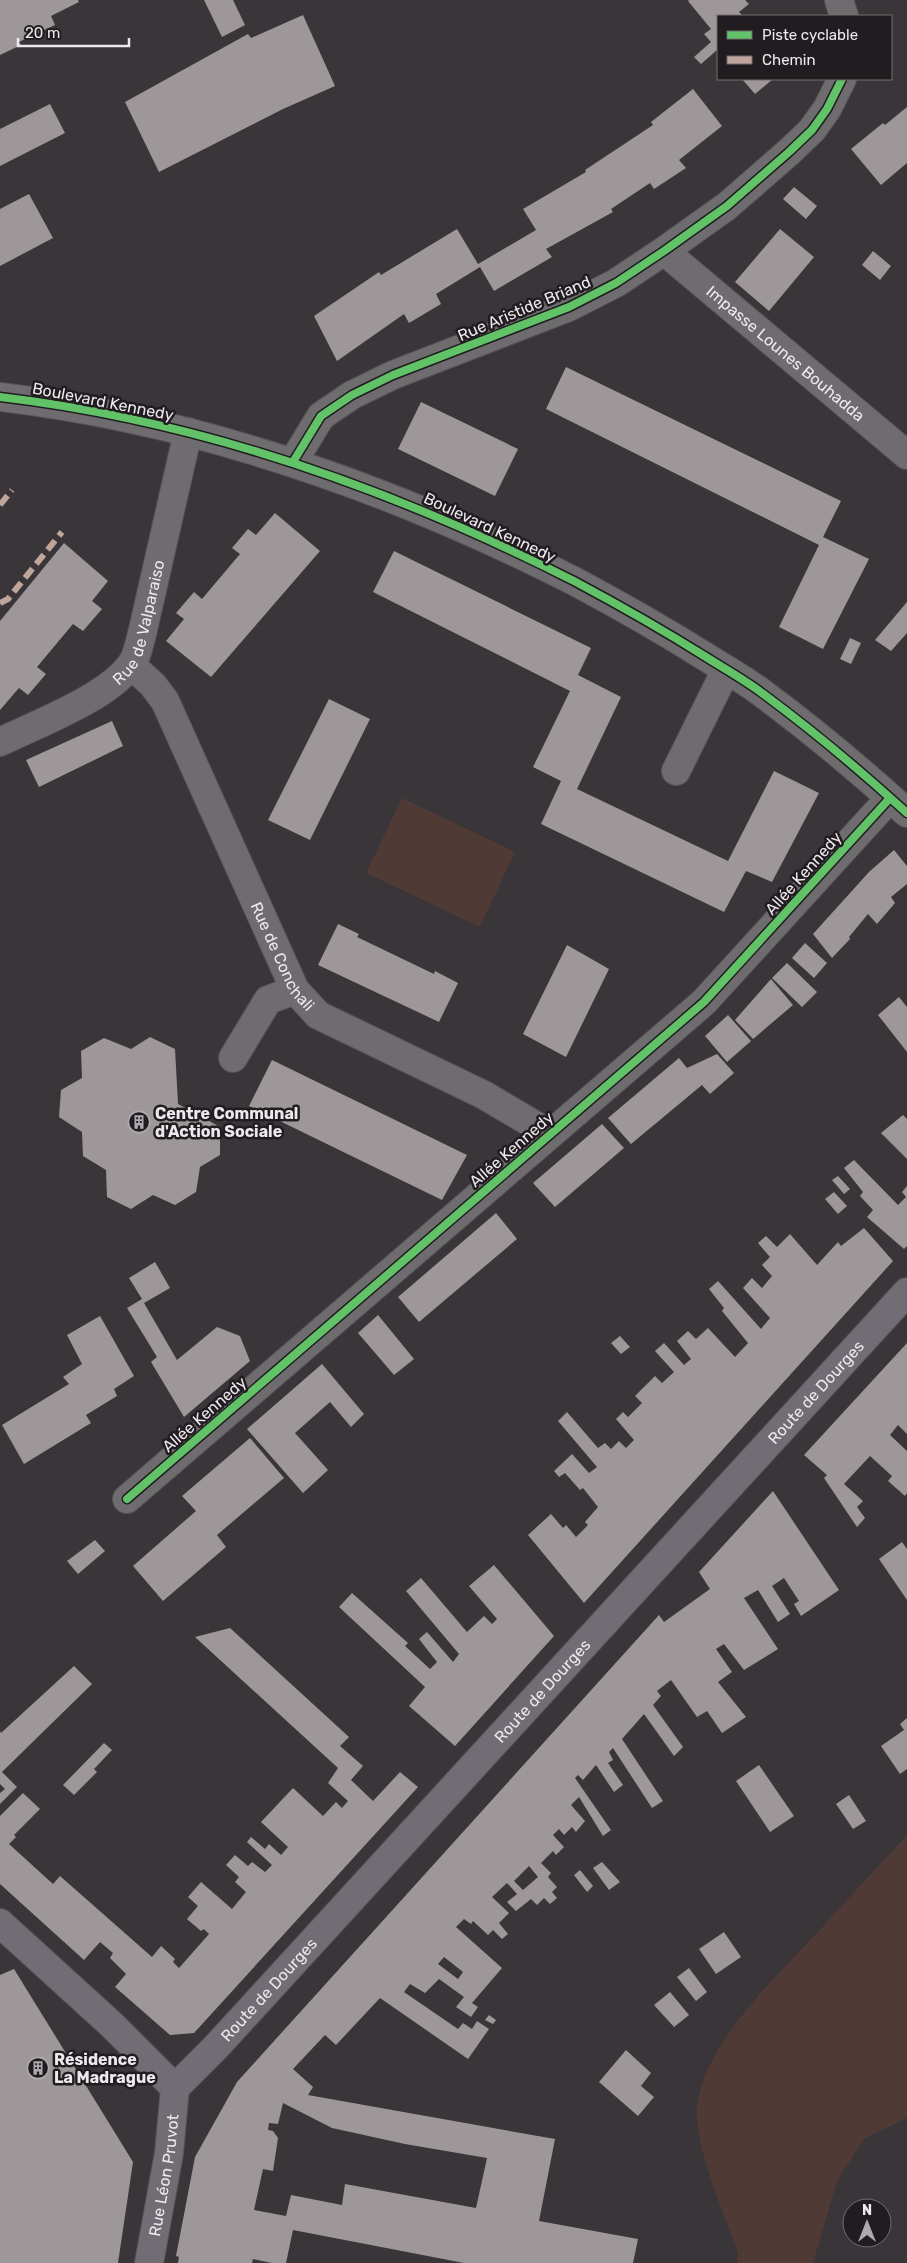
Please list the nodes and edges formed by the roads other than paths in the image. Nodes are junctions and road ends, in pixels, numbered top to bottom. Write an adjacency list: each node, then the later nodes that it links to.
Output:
1 (839, 0): 2 (street)
2 (844, 15)
3 (841, 80): 4 (street, Rue Aristide Briand)
4 (664, 251): 7 (street, Impasse Lounes Bouhadda); 8 (street, Rue Aristide Briand)
5 (0, 397): 6 (street, Boulevard Kennedy)
6 (188, 432): 8 (street, Boulevard Kennedy); 9 (street, Rue de Valparaiso)
7 (907, 456)
8 (294, 462): 10 (street, Boulevard Kennedy)
9 (131, 665): 11 (street, Rue de Valparaiso); 14 (street, Rue de Conchali)
10 (726, 670): 12 (street); 13 (street, Boulevard Kennedy)
11 (0, 742)
12 (676, 771)
13 (899, 805): 16 (street, Allée Kennedy)
14 (295, 990): 15 (street); 16 (street, Rue de Conchali)
15 (234, 1058)
16 (550, 1134): 18 (street, Allée Kennedy)
17 (907, 1292): 20 (main road, Route de Dourges)
18 (127, 1499)
19 (0, 1923): 20 (main road)
20 (175, 2088): 21 (main road, Rue Léon Pruvot)
21 (149, 2263)

